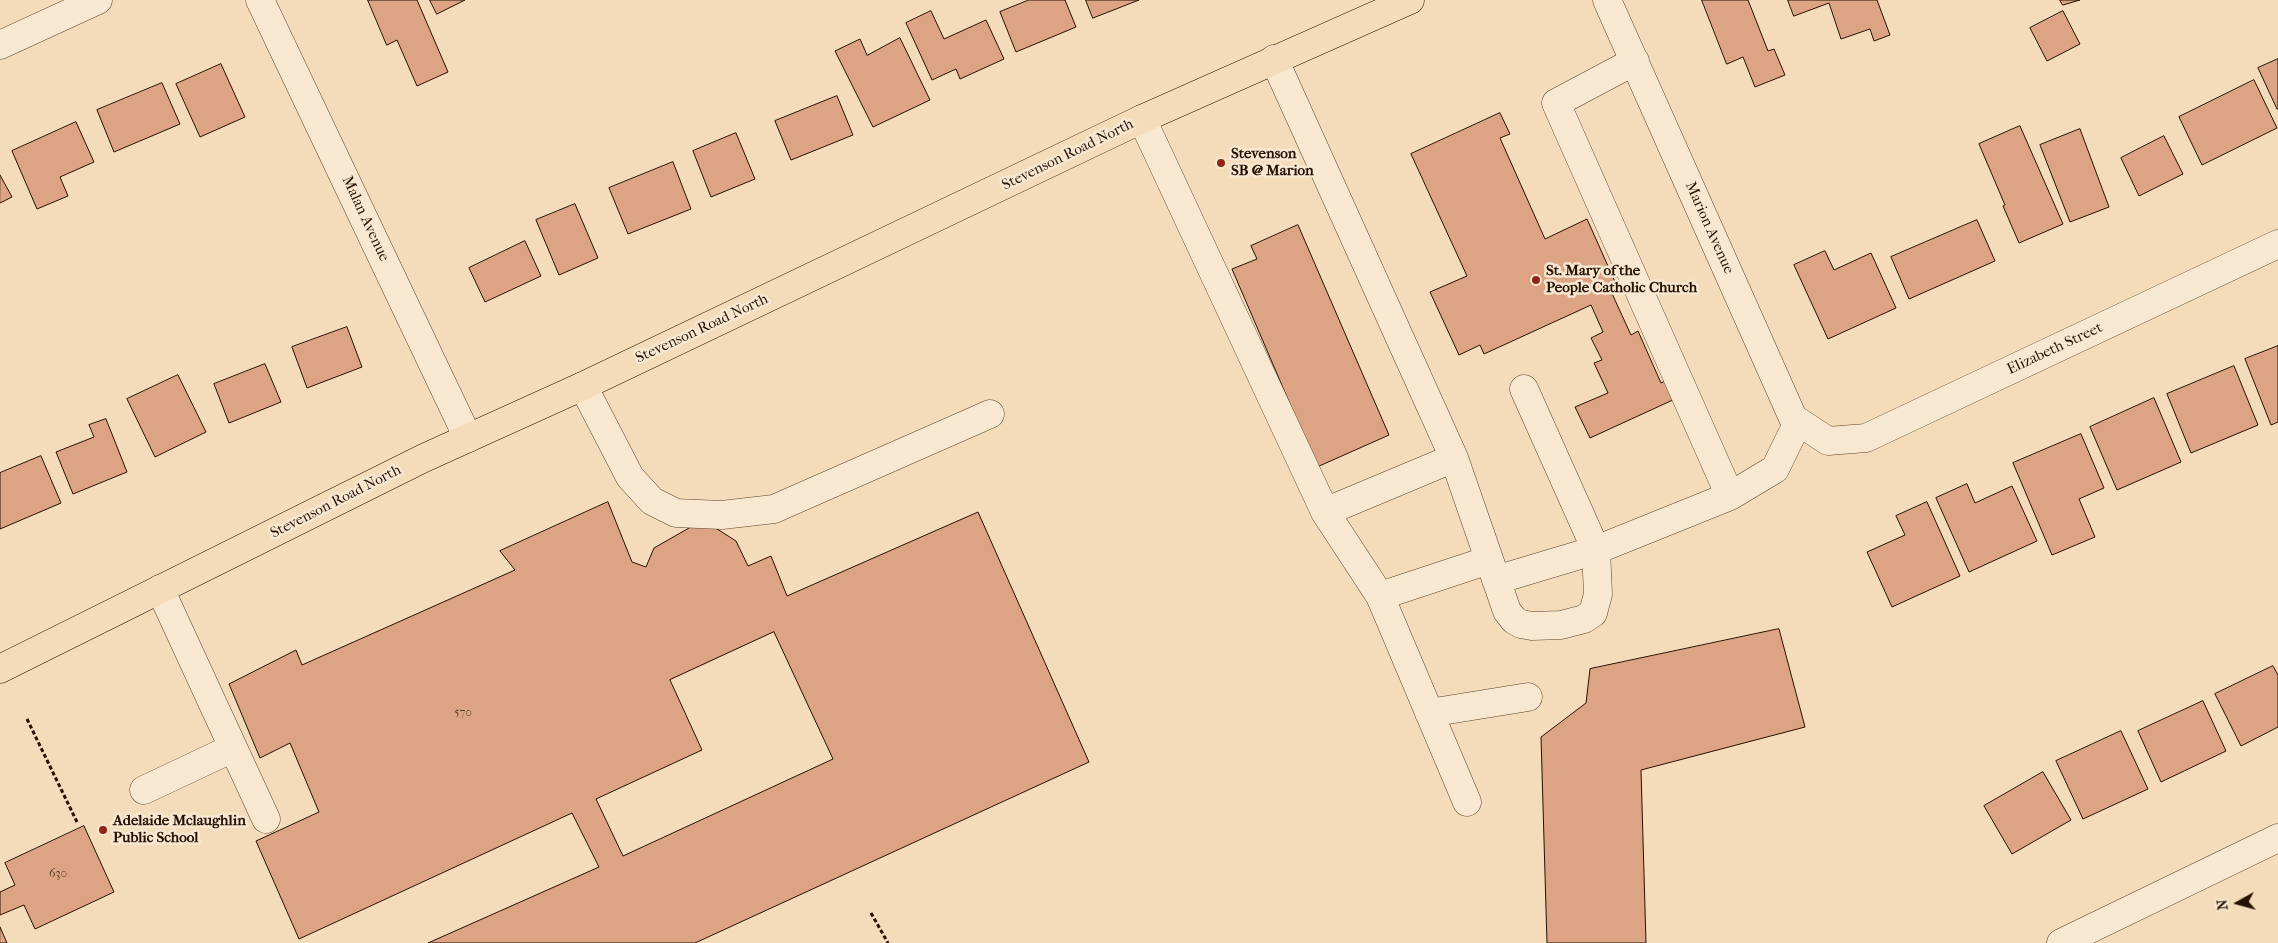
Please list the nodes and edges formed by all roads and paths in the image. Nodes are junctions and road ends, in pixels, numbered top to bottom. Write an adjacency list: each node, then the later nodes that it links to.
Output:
1 (98, 0): 5 (street)
2 (260, 0): 14 (street, Malan Avenue)
3 (1410, 0): 6 (main road, Stevenson Road North)
4 (1607, 0): 7 (street, Marion Avenue)
5 (0, 45)
6 (1274, 59): 8 (main road, Stevenson Road North); 16 (street)
7 (1635, 61): 13 (street, Marion Avenue); 17 (street)
8 (1142, 119): 10 (main road, Stevenson Road North); 18 (street)
9 (2278, 244): 15 (street, Elizabeth Street)
10 (583, 386): 12 (street); 14 (main road, Stevenson Road North)
11 (1524, 389): 19 (street)
12 (990, 414)
13 (1798, 422): 15 (street, Marion Avenue); 17 (street)
14 (468, 438): 21 (main road, Stevenson Road North)
15 (1828, 441)
16 (1454, 458): 18 (street); 20 (street)
17 (1730, 496): 19 (street)
18 (1325, 512): 22 (street)
19 (1596, 550): 20 (street); 20 (street)
20 (1493, 570): 22 (street)
21 (160, 590): 23 (main road, Stevenson Road North); 27 (street)
22 (1380, 596): 25 (street)
23 (0, 669)
24 (1528, 697): 25 (street)
25 (1429, 713): 29 (street)
26 (27, 719): 31 (path)
27 (233, 748): 28 (street); 30 (street)
28 (144, 790)
29 (1467, 802)
30 (266, 819)
31 (77, 822)
32 (2278, 838): 35 (street)
33 (871, 913): 34 (path)
34 (888, 943)
35 (2061, 943)

